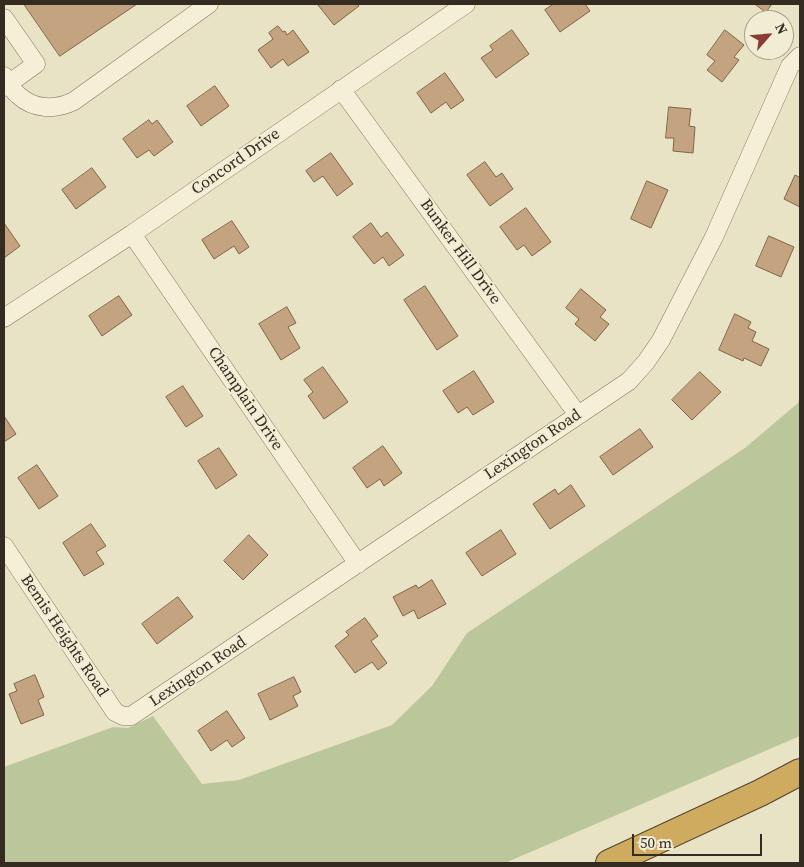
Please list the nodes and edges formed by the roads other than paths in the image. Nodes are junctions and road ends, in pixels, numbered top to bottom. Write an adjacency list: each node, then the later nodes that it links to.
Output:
1 (209, 4): 5 (street)
2 (466, 4): 6 (street, Concord Drive)
3 (4, 18): 5 (street)
4 (800, 56): 9 (street, Lexington Road)
5 (5, 82)
6 (341, 89): 7 (street, Concord Drive); 9 (street, Bunker Hill Drive)
7 (132, 234): 8 (street, Concord Drive); 11 (street, Champlain Drive)
8 (4, 318)
9 (578, 414): 11 (street, Lexington Road)
10 (4, 546): 12 (street, Bemis Heights Road)
11 (358, 564): 12 (street, Lexington Road)
12 (131, 716)
13 (800, 772): 14 (highway)
14 (609, 863)

